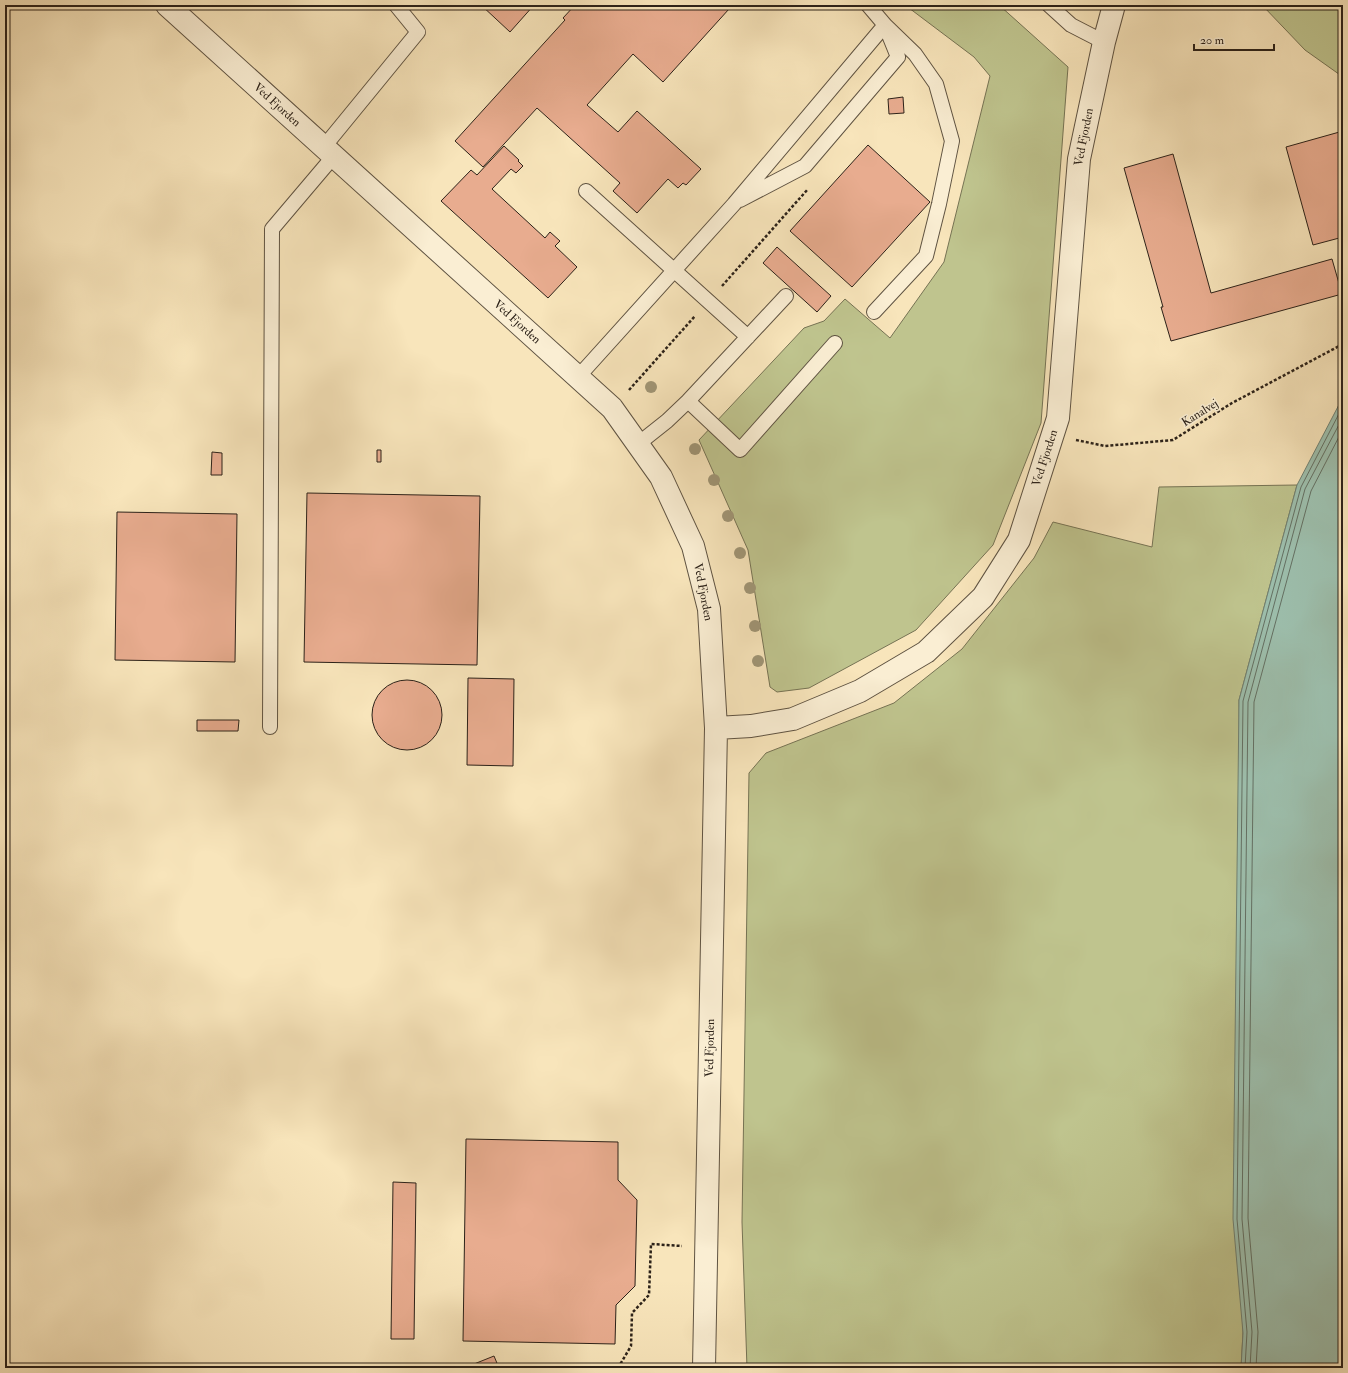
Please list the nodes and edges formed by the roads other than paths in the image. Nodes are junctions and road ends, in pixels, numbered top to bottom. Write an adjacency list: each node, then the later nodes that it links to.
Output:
1 (167, 5): 8 (street, Ved Fjorden)
2 (396, 5): 8 (lane)
3 (868, 5): 6 (lane)
4 (1049, 5): 7 (lane)
5 (1114, 5): 7 (street, Ved Fjorden)
6 (885, 25): 10 (lane); 10 (lane); 13 (lane)
7 (1104, 42): 20 (street, Ved Fjorden)
8 (328, 152): 16 (street, Ved Fjorden); 19 (lane)
9 (586, 191): 11 (lane)
10 (734, 204): 11 (lane)
11 (674, 270): 14 (lane); 16 (lane)
12 (786, 296): 14 (lane)
13 (874, 312)
14 (748, 337): 17 (lane)
15 (836, 343): 17 (lane)
16 (578, 377): 18 (street, Ved Fjorden)
17 (688, 401): 18 (lane)
18 (638, 444): 20 (street, Ved Fjorden)
19 (270, 728)
20 (716, 728): 21 (street, Ved Fjorden)
21 (704, 1368)

